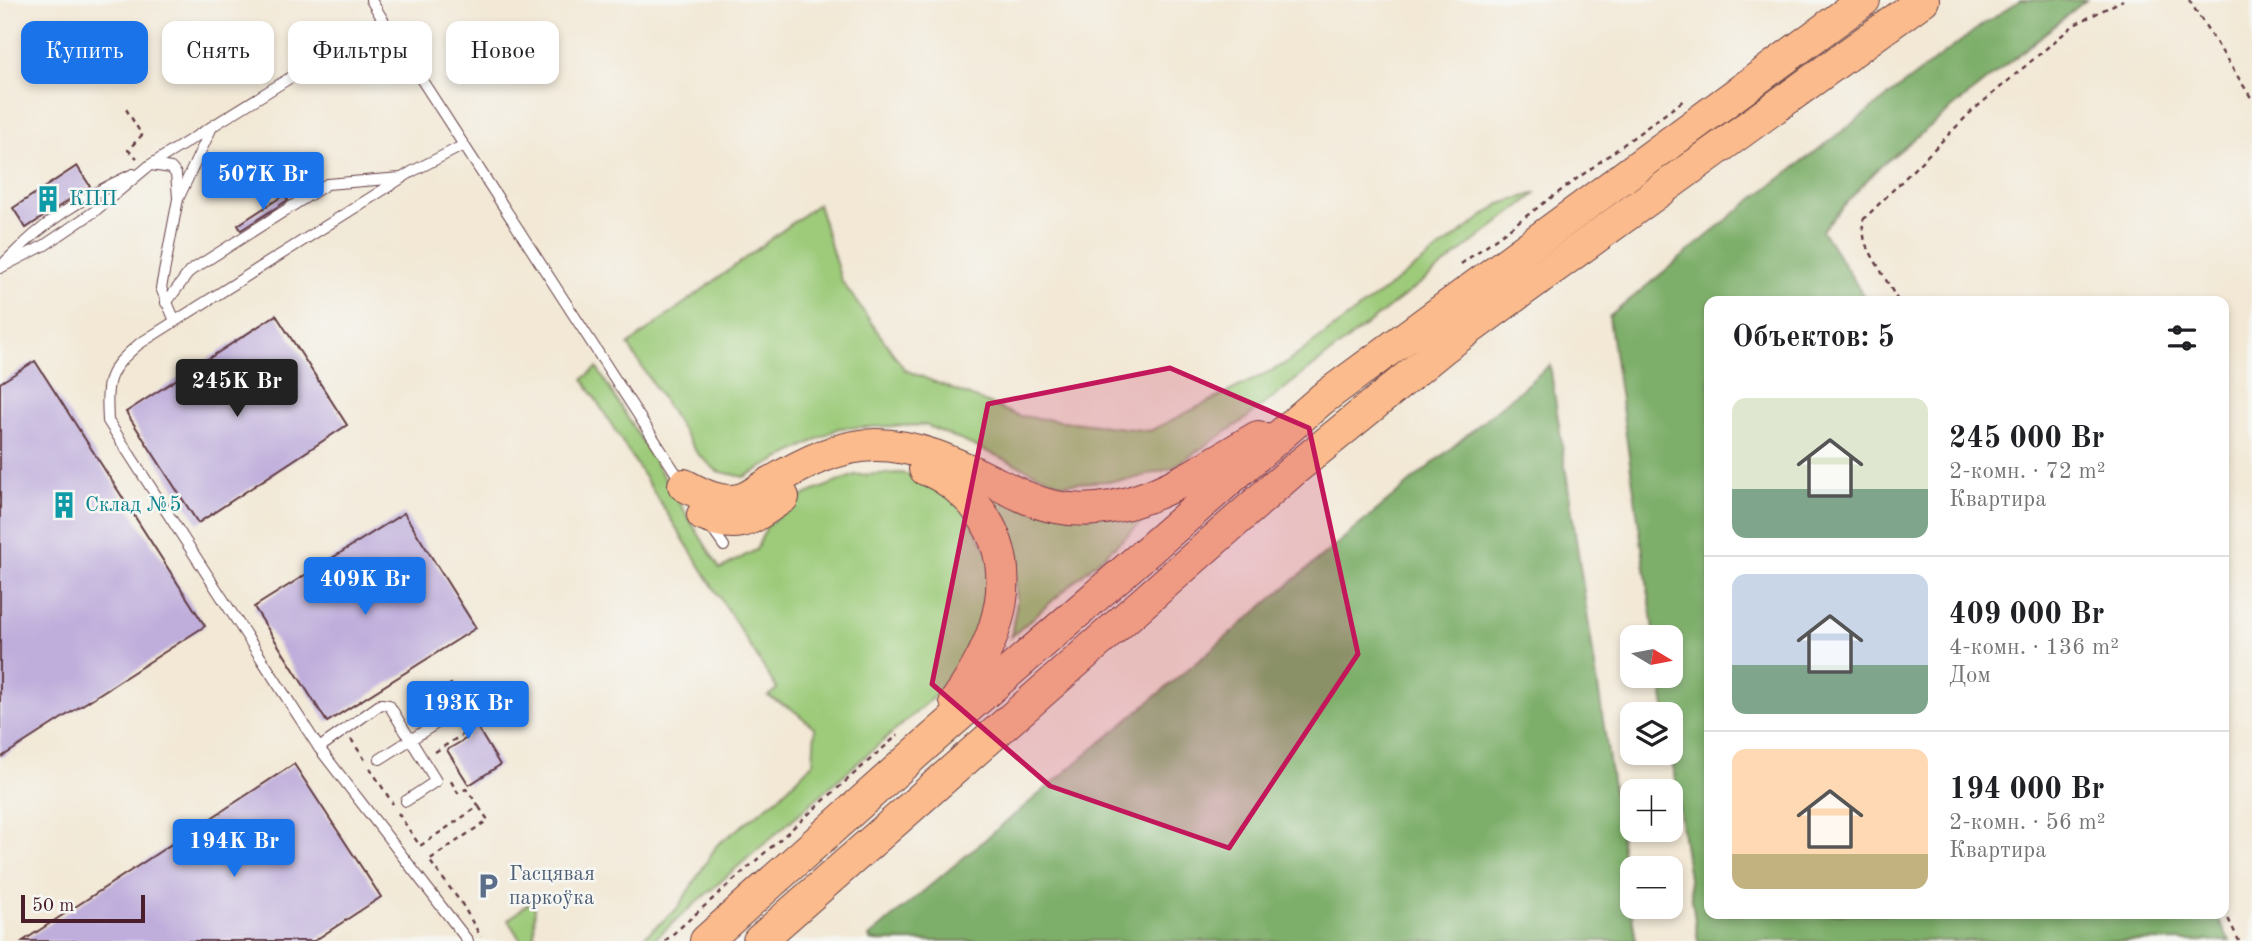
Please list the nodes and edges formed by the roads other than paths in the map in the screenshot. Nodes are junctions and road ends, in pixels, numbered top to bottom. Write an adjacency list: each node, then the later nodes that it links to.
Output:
1 (370, 0): 4 (lane)
2 (1864, 0): 13 (highway)
3 (1923, 0): 25 (highway)
4 (383, 20): 5 (lane); 6 (lane)
5 (212, 127): 7 (lane); 9 (lane)
6 (464, 145): 8 (lane); 14 (lane)
7 (148, 166): 9 (lane); 10 (lane); 10 (lane)
8 (402, 178): 11 (lane); 12 (lane)
9 (178, 199): 11 (lane)
10 (0, 267)
11 (166, 303): 12 (lane)
12 (175, 321): 20 (lane)
13 (1322, 399): 14 (highway); 19 (highway)
14 (684, 485): 15 (lane)
15 (703, 515): 16 (lane); 19 (highway)
16 (724, 546)
17 (445, 718): 18 (lane)
18 (411, 740): 20 (lane); 21 (lane); 22 (lane)
19 (925, 745): 24 (highway)
20 (319, 748): 23 (lane)
21 (380, 759)
22 (406, 802)
23 (468, 941)
24 (706, 941)
25 (759, 941)

